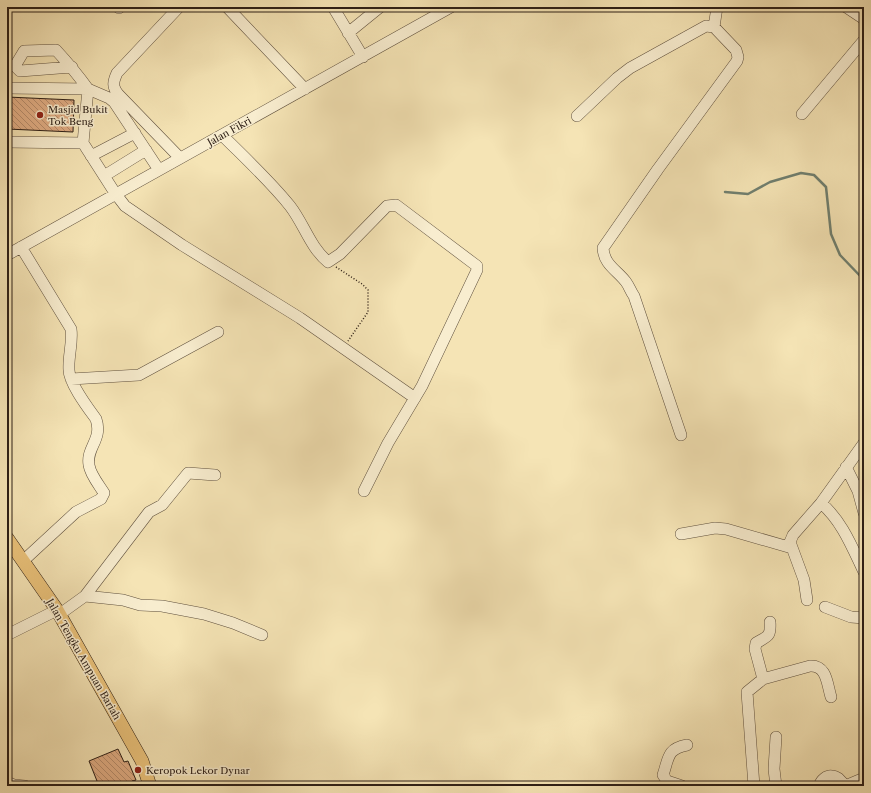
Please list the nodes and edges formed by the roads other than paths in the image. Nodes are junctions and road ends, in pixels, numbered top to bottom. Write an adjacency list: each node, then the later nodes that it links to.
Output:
1 (179, 7): 25 (street)
2 (227, 7): 16 (street)
3 (333, 7): 10 (street)
4 (380, 7): 10 (street)
5 (451, 7): 12 (street, Jalan Fikri)
6 (717, 7): 9 (street)
7 (846, 7): 8 (street)
8 (864, 19)
9 (714, 27): 18 (street); 34 (street)
10 (348, 33): 12 (street)
11 (864, 40): 17 (street)
12 (363, 57): 16 (street, Jalan Fikri)
13 (72, 67): 15 (street)
14 (7, 88): 15 (street)
15 (88, 89): 19 (street); 22 (street)
16 (305, 89): 20 (street, Jalan Fikri)
17 (802, 114)
18 (577, 116)
19 (134, 133): 23 (street); 24 (street)
20 (222, 135): 25 (street, Jalan Fikri); 33 (street)
21 (7, 142): 22 (street)
22 (83, 143): 24 (street)
23 (146, 150): 26 (street); 27 (street)
24 (91, 156): 27 (street)
25 (180, 158): 26 (street, Jalan Fikri)
26 (159, 170): 28 (street, Jalan Fikri)
27 (104, 176): 28 (street)
28 (115, 193): 29 (street, Jalan Fikri); 33 (street)
29 (21, 247): 30 (street, Jalan Fikri); 32 (street)
30 (7, 255)
31 (218, 332): 32 (street)
32 (71, 379): 44 (street)
33 (415, 398): 38 (street)
34 (681, 435)
35 (864, 443): 36 (street)
36 (846, 467): 39 (street); 40 (street)
37 (215, 475): 46 (street)
38 (364, 491)
39 (821, 503): 43 (street); 45 (street)
40 (864, 513)
41 (681, 534): 43 (street)
42 (7, 538): 44 (main road, Jalan Tengku Ampuan Bariah)
43 (792, 548): 47 (street)
44 (23, 561): 49 (main road, Jalan Tengku Ampuan Bariah)
45 (864, 572)
46 (86, 596): 49 (street); 53 (street)
47 (807, 600)
48 (825, 607): 50 (street)
49 (58, 612): 52 (street); 61 (main road, Jalan Tengku Ampuan Bariah)
50 (864, 618)
51 (770, 622): 54 (street)
52 (7, 635)
53 (262, 635)
54 (763, 679): 55 (street); 63 (street)
55 (831, 697)
56 (776, 737): 64 (street)
57 (687, 746): 62 (street)
58 (864, 778): 66 (street)
59 (7, 782): 60 (street)
60 (25, 786)
61 (150, 786)
62 (682, 786)
63 (754, 786)
64 (776, 786)
65 (818, 786): 66 (street)
66 (845, 786)

